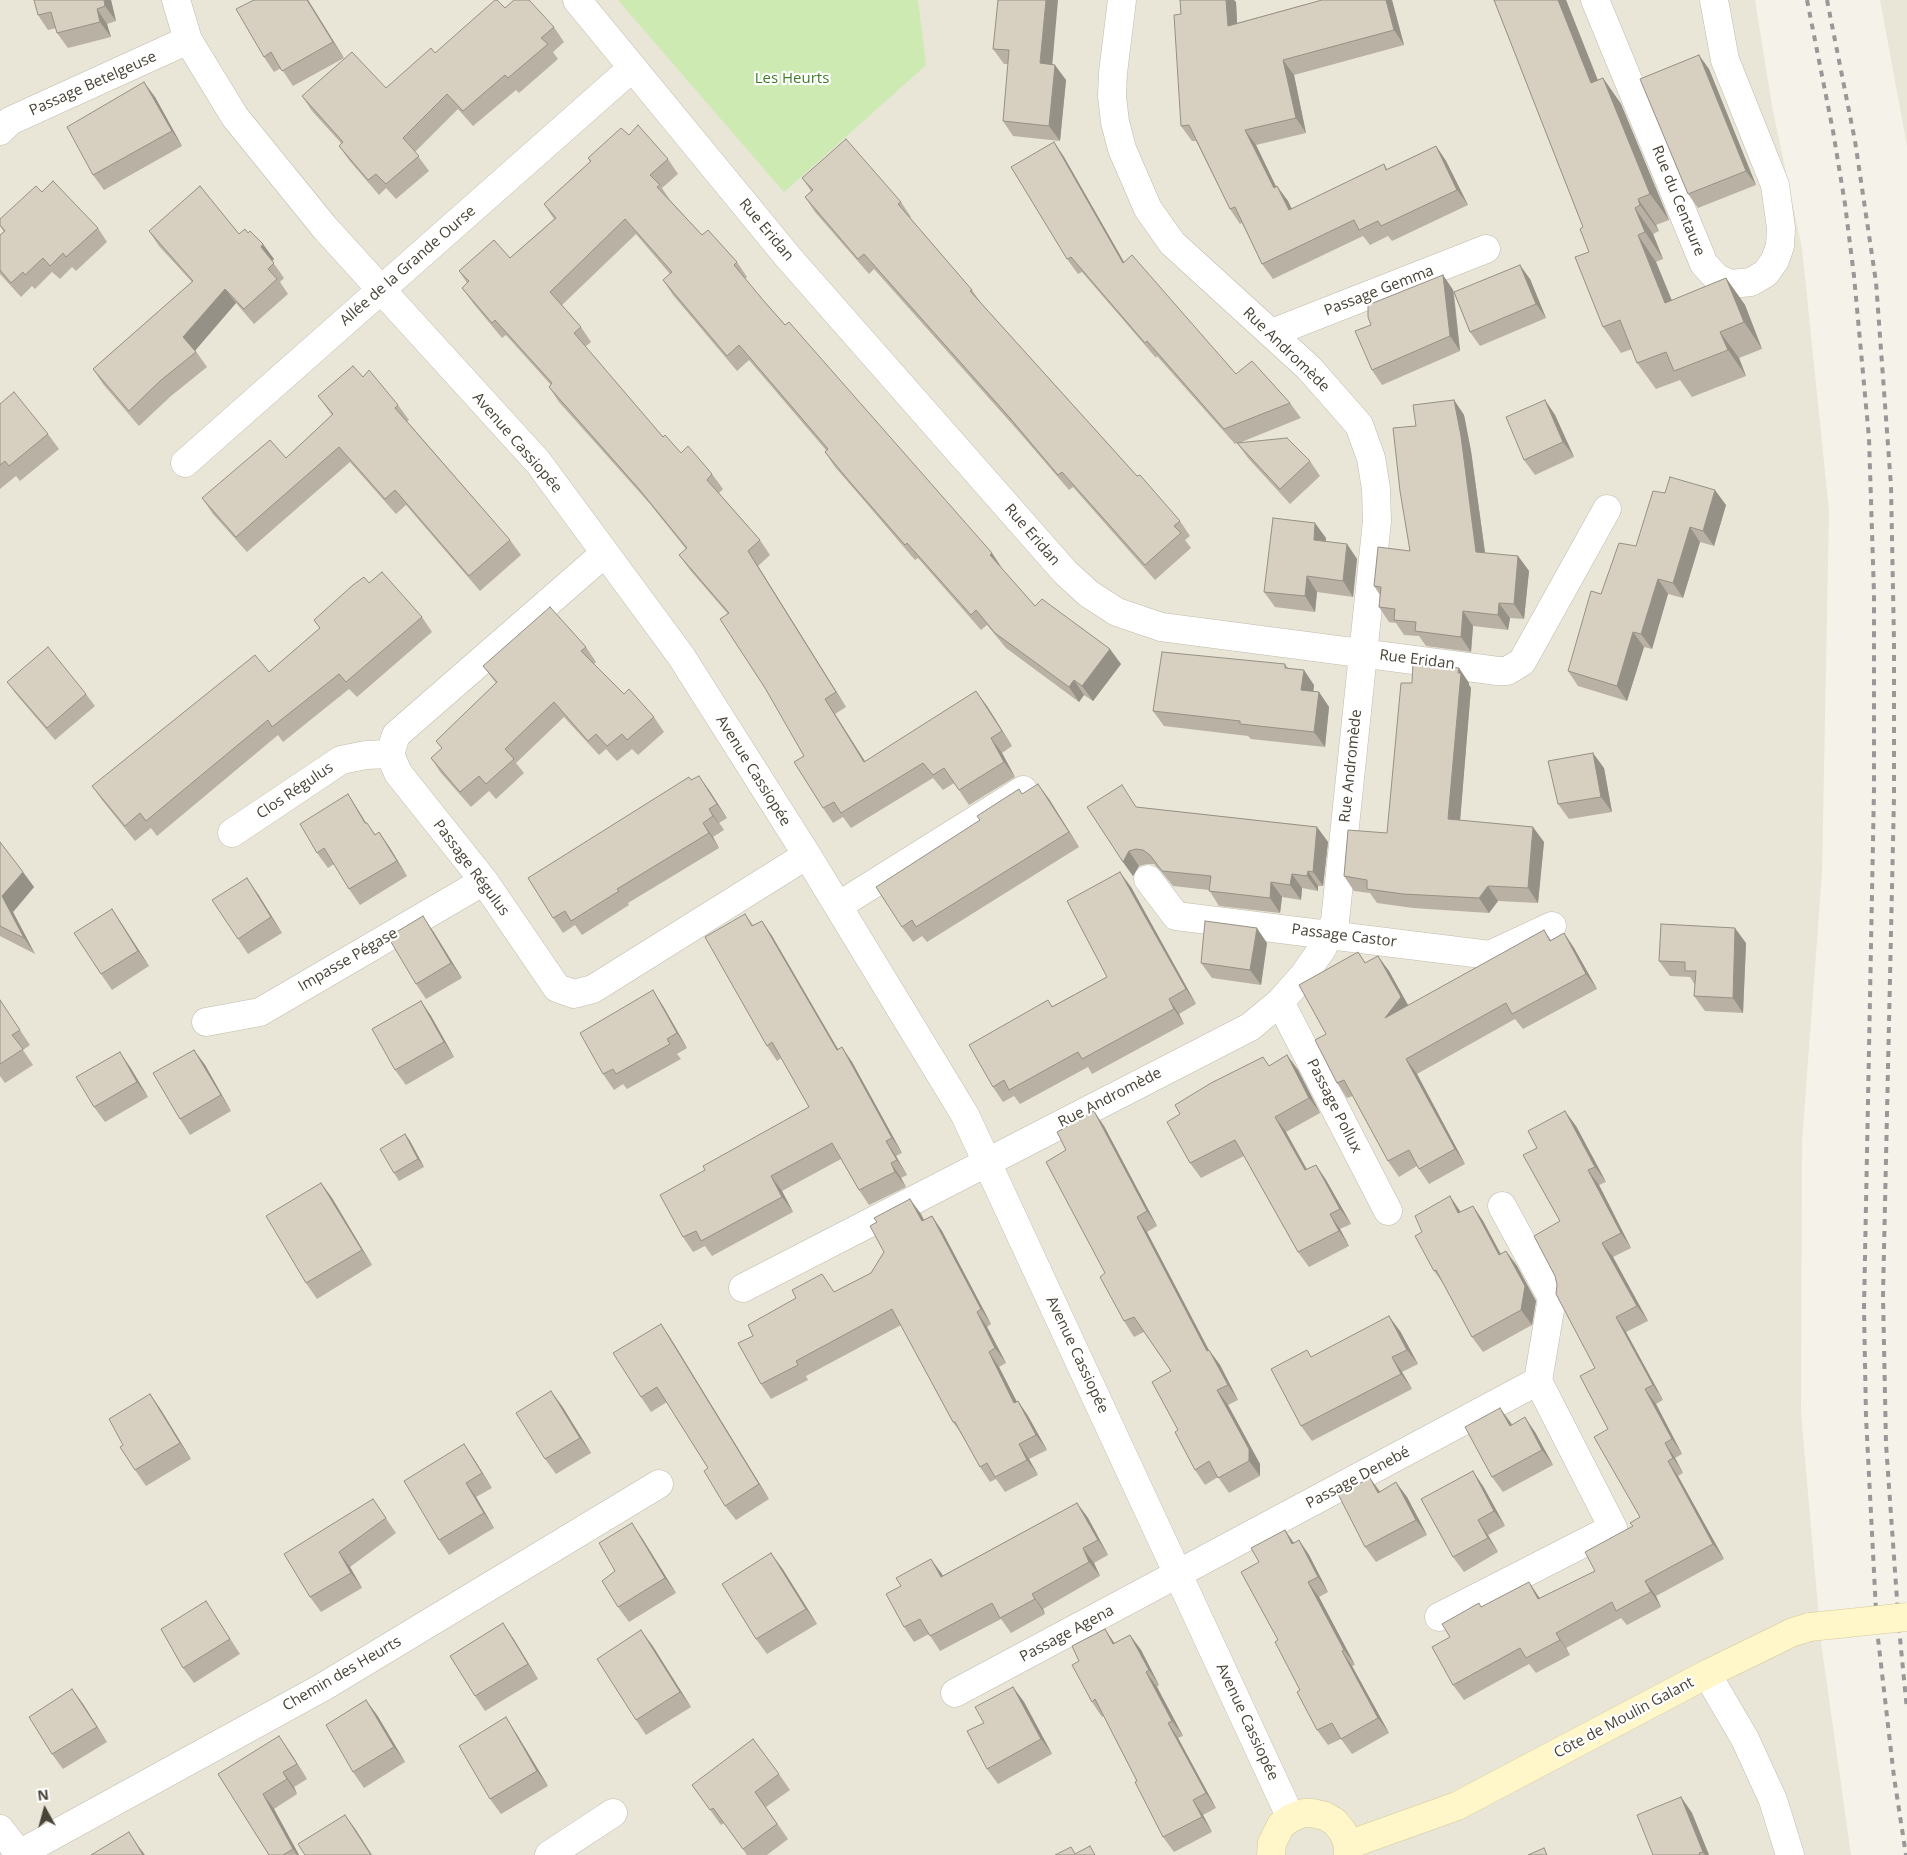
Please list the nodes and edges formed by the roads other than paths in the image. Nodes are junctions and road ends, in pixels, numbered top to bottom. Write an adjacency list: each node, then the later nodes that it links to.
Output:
1 (176, 0): 6 (street, Avenue Cassiopée)
2 (576, 0): 7 (street, Rue Eridan)
3 (1122, 0): 11 (street, Rue Andromède)
4 (1595, 0): 5 (street, Rue du Centaure)
5 (1714, 0)
6 (188, 40): 8 (street, Passage Betelgeuse); 10 (street, Avenue Cassiopée)
7 (632, 68): 10 (street, Allée de la Grande Ourse); 15 (street, Rue Eridan)
8 (0, 131)
9 (1486, 249): 11 (street, Passage Gemma)
10 (381, 290): 12 (street, Allée de la Grande Ourse); 14 (street, Avenue Cassiopée)
11 (1272, 333): 15 (street, Rue Andromède)
12 (185, 463)
13 (1607, 509): 15 (street, Rue Eridan)
14 (605, 553): 16 (street); 19 (street, Avenue Cassiopée)
15 (1362, 653): 24 (street, Rue Andromède)
16 (390, 754): 18 (street, Clos Régulus); 21 (street, Passage Régulus)
17 (1023, 790): 22 (street)
18 (232, 833)
19 (806, 855): 21 (street, Passage Régulus); 22 (street, Avenue Cassiopée)
20 (1148, 879): 24 (street, Passage Castor)
21 (484, 881): 26 (street, Impasse Pégase)
22 (838, 906): 27 (street, Avenue Cassiopée)
23 (1552, 926): 24 (street, Passage Castor)
24 (1329, 934): 25 (street, Rue Andromède)
25 (1280, 1002): 27 (street, Rue Andromède); 29 (street, Passage Pollux)
26 (206, 1022)
27 (987, 1161): 30 (street, Rue Andromède); 33 (street, Avenue Cassiopée)
28 (1502, 1206): 31 (street)
29 (1388, 1211)
30 (743, 1288)
31 (1538, 1382): 33 (street, Passage Denebé); 34 (street)
32 (659, 1484): 42 (street, Chemin des Heurts)
33 (1179, 1574): 37 (street, Passage Agena); 39 (street, Avenue Cassiopée)
34 (1439, 1617)
35 (1907, 1617): 36 (street, Côte de Moulin Galant, bridge)
36 (1707, 1674): 41 (street, Côte de Moulin Galant); 45 (street)
37 (955, 1693)
38 (613, 1813): 43 (street)
39 (1291, 1818): 41 (street, Côte de Moulin Galant); 44 (street)
40 (0, 1829): 42 (street)
41 (1348, 1850)
42 (19, 1854)
43 (549, 1855)
44 (1271, 1855)
45 (1790, 1855)

